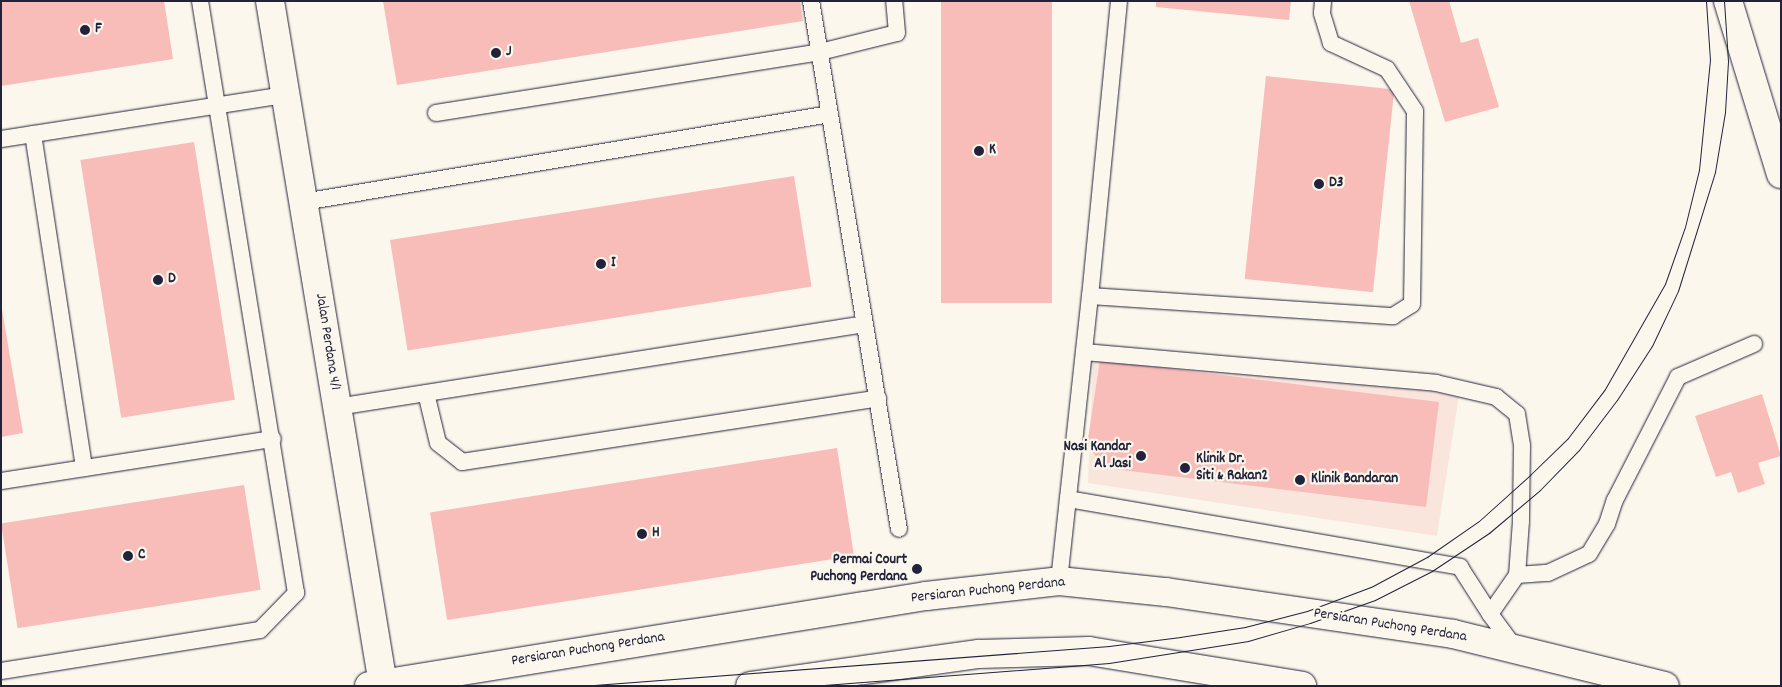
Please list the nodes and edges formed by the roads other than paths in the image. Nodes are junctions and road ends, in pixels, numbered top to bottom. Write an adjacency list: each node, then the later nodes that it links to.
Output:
1 (200, 1): 10 (lane)
2 (270, 1): 9 (main road, Jalan Perdana 4/1)
3 (812, 1): 8 (lane)
4 (894, 1): 8 (lane)
5 (1119, 1): 17 (lane)
6 (1323, 1): 17 (lane)
7 (1728, 1): 15 (main road)
8 (820, 52): 11 (lane); 12 (lane)
9 (286, 95): 10 (lane); 16 (main road, Jalan Perdana 4/1)
10 (216, 106): 13 (lane); 24 (lane)
11 (436, 113)
12 (830, 114): 16 (lane); 18 (lane)
13 (32, 134): 14 (lane); 25 (lane)
14 (1, 139)
15 (1781, 174)
16 (303, 202): 23 (main road, Jalan Perdana 4/1)
17 (1090, 296): 20 (lane)
18 (865, 324): 21 (lane); 22 (lane)
19 (1754, 344): 29 (lane)
20 (1084, 352): 27 (lane); 29 (lane)
21 (426, 393): 22 (lane); 23 (lane)
22 (878, 398): 28 (lane)
23 (337, 407): 35 (main road, Jalan Perdana 4/1)
24 (273, 439): 25 (lane); 33 (lane)
25 (84, 468): 26 (lane)
26 (1, 481)
27 (1068, 499): 30 (lane); 31 (lane)
28 (900, 529)
29 (1517, 575): 31 (lane)
30 (1059, 582): 32 (main road, Persiaran Puchong Perdana); 35 (main road, Persiaran Puchong Perdana)
31 (1490, 614): 32 (lane)
32 (1515, 648): 38 (main road, Persiaran Puchong Perdana)
33 (1, 671)
34 (1209, 679): 36 (main road); 37 (main road)
35 (376, 685)
36 (750, 686)
37 (1302, 686)
38 (1665, 686)

